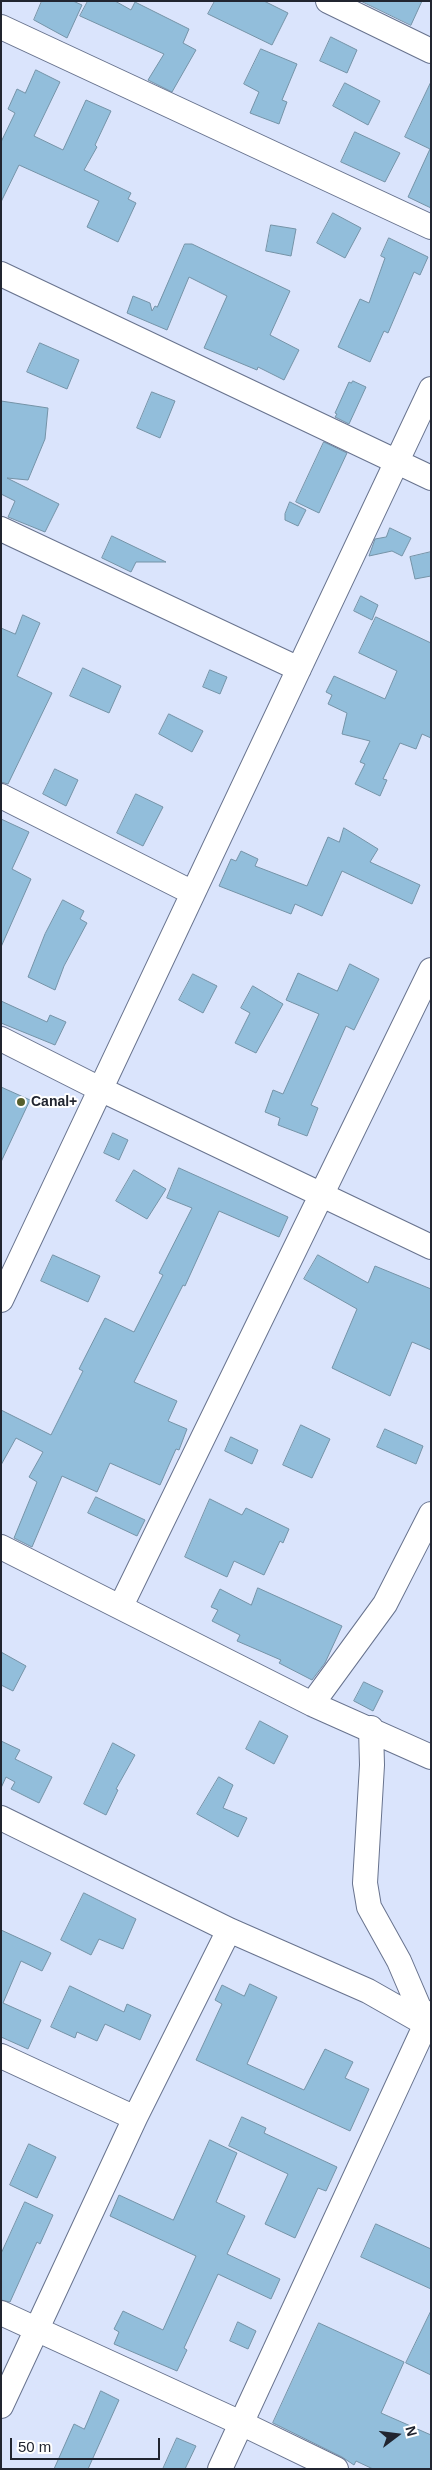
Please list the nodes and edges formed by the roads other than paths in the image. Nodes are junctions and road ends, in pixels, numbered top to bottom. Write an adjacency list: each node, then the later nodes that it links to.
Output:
1 (328, 1): 3 (street)
2 (1, 27): 4 (street)
3 (431, 51)
4 (431, 227)
5 (1, 274): 7 (street)
6 (431, 389): 7 (street)
7 (397, 461): 8 (street); 10 (street)
8 (431, 478)
9 (1, 530): 10 (street)
10 (299, 669): 12 (street)
11 (1, 796): 12 (street)
12 (193, 893): 15 (street)
13 (431, 970): 16 (street)
14 (1, 1039): 15 (street)
15 (100, 1089): 16 (street); 18 (street)
16 (320, 1195): 17 (street); 21 (street)
17 (431, 1247)
18 (1, 1300)
19 (431, 1514): 22 (street)
20 (1, 1547): 21 (street)
21 (121, 1606): 22 (street)
22 (312, 1704): 23 (street)
23 (371, 1728): 24 (street); 27 (street)
24 (431, 1757)
25 (1, 1818): 26 (street)
26 (229, 1930): 27 (street); 29 (street)
27 (428, 2019): 33 (street)
28 (1, 2056): 29 (street)
29 (135, 2118): 31 (street)
30 (1, 2313): 31 (street)
31 (38, 2330): 32 (street); 33 (street)
32 (1, 2406)
33 (243, 2424): 34 (street); 35 (street)
34 (220, 2469)
35 (336, 2469)

